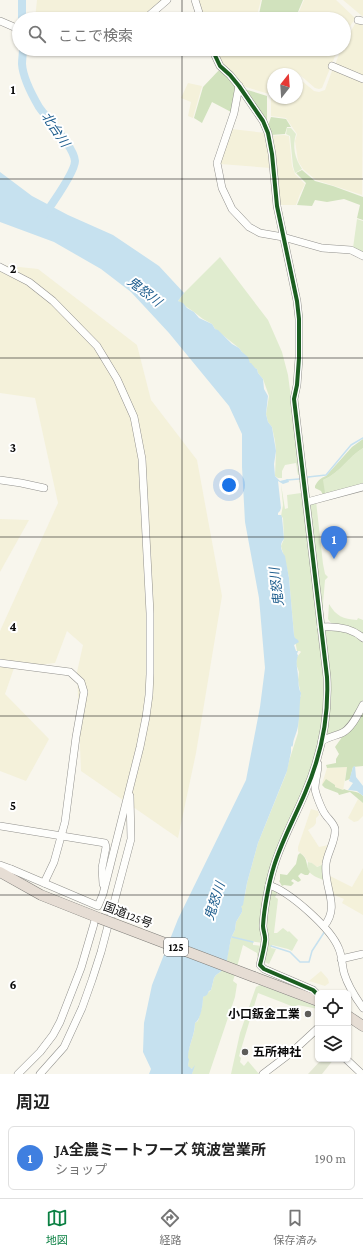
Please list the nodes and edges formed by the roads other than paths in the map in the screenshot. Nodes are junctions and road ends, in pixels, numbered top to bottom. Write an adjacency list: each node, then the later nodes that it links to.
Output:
1 (167, 0): 3 (street)
2 (194, 0): 4 (street)
3 (153, 12)
4 (198, 12)
5 (0, 21): 6 (street)
6 (12, 26)
7 (215, 56): 10 (street)
8 (332, 66): 9 (street)
9 (363, 79)
10 (238, 86): 11 (street); 11 (street)
11 (283, 237): 12 (street); 17 (street)
12 (363, 256)
13 (0, 267): 24 (street)
14 (0, 480): 16 (street)
15 (363, 487): 17 (street)
16 (44, 488)
17 (307, 502): 18 (street)
18 (321, 627): 19 (street); 22 (street)
19 (363, 638)
20 (0, 663): 26 (street)
21 (363, 705): 22 (street)
22 (322, 741): 23 (street)
23 (317, 760): 30 (street); 33 (street)
24 (128, 794): 31 (street); 44 (street)
25 (0, 826): 26 (street)
26 (62, 836): 29 (street); 31 (street)
27 (0, 865): 28 (street)
28 (6, 873): 29 (street); 32 (highway, 国道125号 / 125)
29 (44, 883): 31 (street)
30 (269, 885): 33 (street); 36 (street)
31 (103, 894)
32 (98, 917): 37 (highway, 国道125号 / 125, bridge); 43 (street)
33 (324, 926): 35 (street)
34 (363, 954): 35 (street)
35 (341, 959): 38 (street)
36 (315, 992)
37 (315, 1000)
38 (363, 1008)
39 (351, 1018): 40 (highway)
40 (363, 1026)
41 (315, 1033): 45 (street)
42 (349, 1062): 46 (street)
43 (18, 1074)
44 (40, 1074)
45 (263, 1074)
46 (362, 1074)

